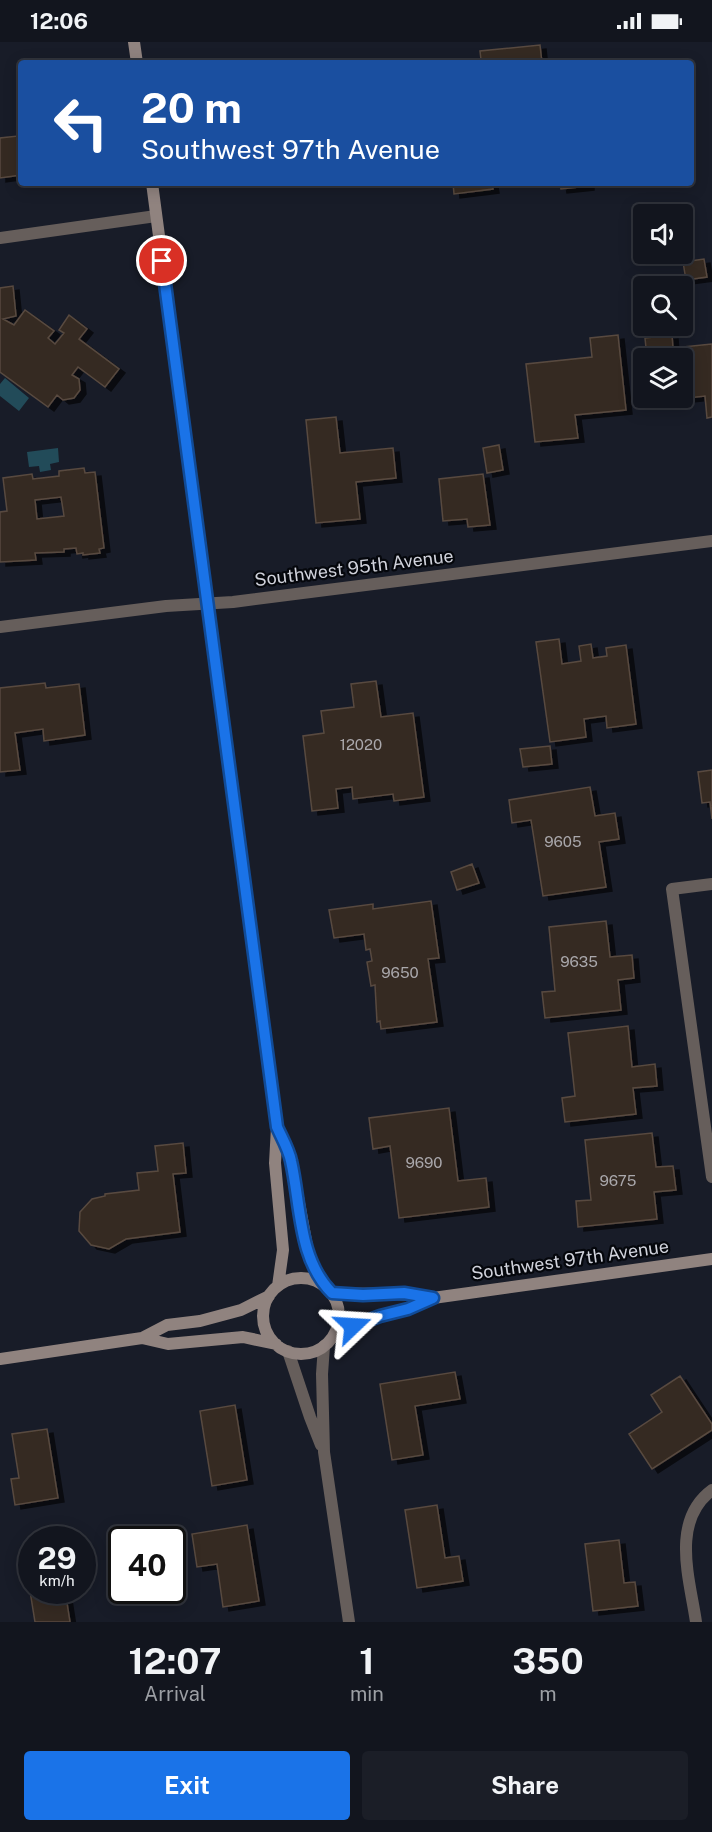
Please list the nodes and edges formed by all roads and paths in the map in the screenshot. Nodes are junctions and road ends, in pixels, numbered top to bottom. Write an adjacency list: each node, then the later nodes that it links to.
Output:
1 (134, 42): 2 (street)
2 (137, 60)
3 (152, 186): 4 (street)
4 (156, 216): 5 (street); 7 (street)
5 (0, 238)
6 (712, 541): 7 (street, Southwest 95th Avenue)
7 (207, 603): 8 (street, Southwest 95th Avenue); 10 (street)
8 (0, 627)
9 (712, 884): 11 (street)
10 (277, 1127): 13 (street); 14 (street)
11 (712, 1177)
12 (712, 1259): 16 (street, Southwest 97th Avenue)
13 (278, 1286): 14 (street); 15 (street)
14 (327, 1289): 16 (street, Southwest 97th Avenue); 18 (street)
15 (269, 1296): 17 (street); 19 (street)
16 (433, 1298): 18 (street, Southwest 97th Avenue)
17 (142, 1338): 19 (street); 20 (street)
18 (328, 1342): 19 (street); 21 (street)
19 (282, 1347): 21 (street)
20 (0, 1359)
21 (324, 1452): 23 (street)
22 (710, 1492): 24 (street)
23 (349, 1622)
24 (696, 1622)

